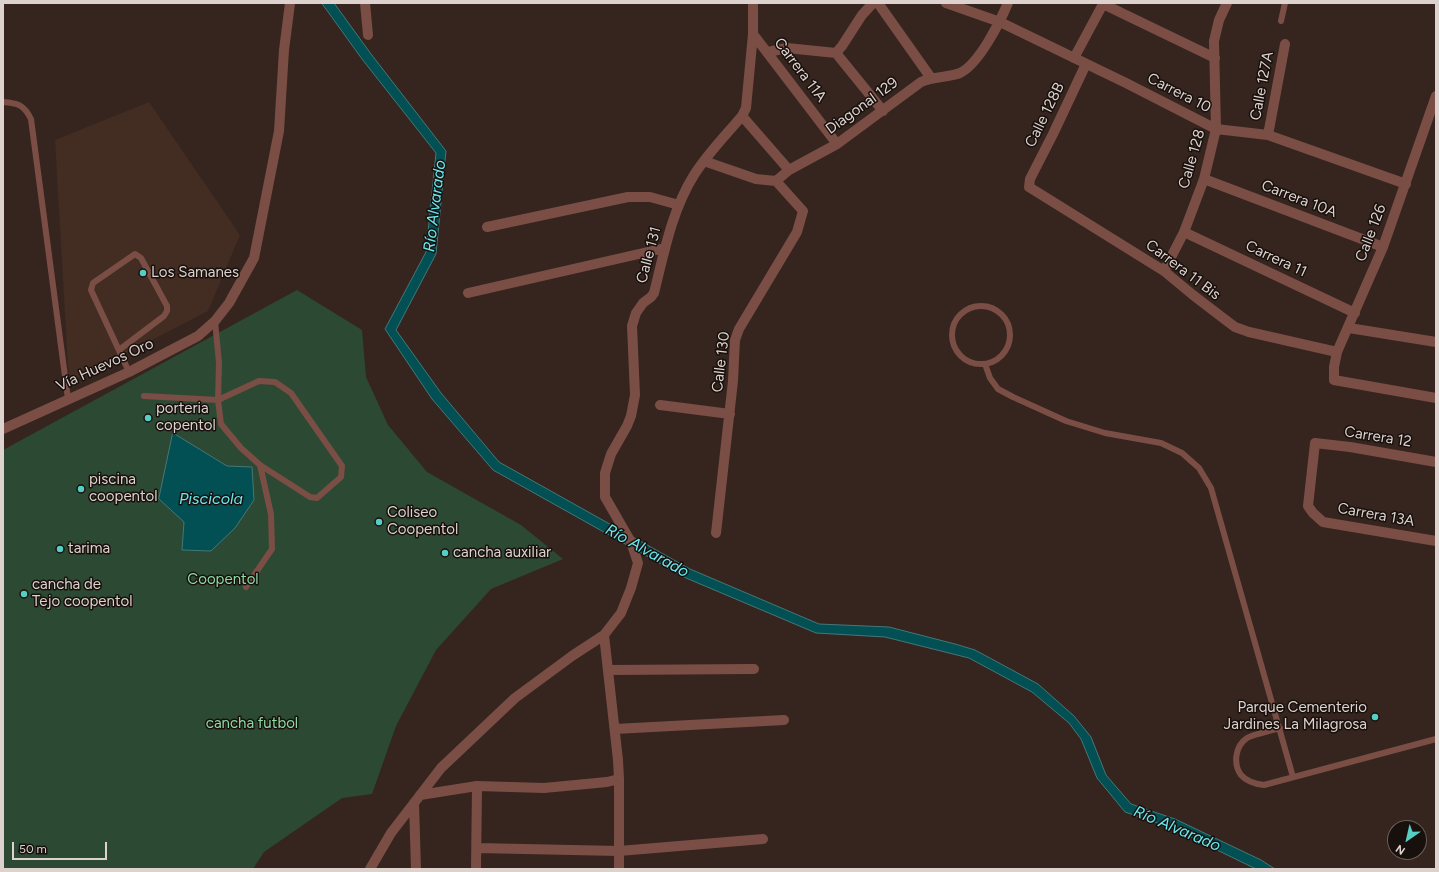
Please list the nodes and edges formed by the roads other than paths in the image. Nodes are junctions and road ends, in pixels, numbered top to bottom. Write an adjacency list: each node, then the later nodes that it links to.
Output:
1 (290, 3): 43 (street, Vía Huevos Oro)
2 (365, 3): 13 (street)
3 (753, 3): 12 (street, Calle 131)
4 (873, 3): 16 (street)
5 (878, 3): 20 (street)
6 (946, 3): 11 (street, Carrera 10)
7 (1008, 3): 11 (street)
8 (1227, 3): 18 (street, Calle 128)
9 (1285, 3): 10 (lane)
10 (1281, 20)
11 (1000, 22): 17 (street, Carrera 10); 20 (street, Diagonal 129)
12 (754, 34): 15 (street, Carrera 11A); 25 (street, Calle 131)
13 (368, 35)
14 (1285, 44): 27 (street, Calle 127A)
15 (768, 52): 16 (street); 28 (street, Carrera 11A)
16 (836, 53): 24 (street)
17 (1074, 58): 18 (street); 19 (street, Carrera 10)
18 (1214, 58): 26 (street, Calle 128)
19 (1086, 64): 26 (street, Carrera 10); 31 (street, Calle 128B)
20 (931, 78): 24 (street, Diagonal 129)
21 (1436, 96): 23 (street, Calle 126)
22 (3, 102): 52 (lane)
23 (1434, 108): 34 (street, Calle 126)
24 (883, 111): 28 (street, Diagonal 129)
25 (742, 116): 29 (street, Calle 131); 30 (street)
26 (1216, 129): 27 (street, Carrera 10); 32 (street, Calle 128)
27 (1268, 135): 34 (street, Carrera 10)
28 (837, 144): 30 (street, Diagonal 129)
29 (704, 161): 33 (street); 35 (street, Calle 131)
30 (789, 170): 33 (street, Diagonal 129)
31 (1030, 179): 40 (street, Carrera 11 Bis)
32 (1204, 179): 37 (street, Calle 128); 38 (street, Carrera 10A)
33 (776, 181): 55 (street, Calle 130)
34 (1406, 184): 38 (street, Calle 126)
35 (679, 205): 36 (street); 39 (street, Calle 131)
36 (487, 227)
37 (1184, 232): 40 (street, Calle 128); 42 (street, Carrera 11)
38 (1383, 247): 42 (street, Calle 126)
39 (665, 248): 41 (street); 63 (street, Calle 131)
40 (1164, 271): 47 (street, Carrera 11 Bis)
41 (468, 294)
42 (1355, 312): 44 (street, Calle 126)
43 (215, 321): 49 (street, Vía Huevos Oro); 53 (lane)
44 (1349, 328): 45 (street); 47 (street, Calle 126)
45 (1436, 342)
46 (119, 350): 46 (lane); 49 (lane)
47 (1337, 352): 51 (street, Calle 126)
48 (985, 364): 48 (lane); 67 (lane)
49 (129, 372): 52 (street, Vía Huevos Oro)
50 (144, 396): 53 (lane)
51 (1436, 398)
52 (68, 399): 56 (street, Vía Huevos Oro)
53 (218, 400): 58 (lane); 58 (lane)
54 (660, 405): 55 (street)
55 (730, 414): 60 (street, Calle 130)
56 (3, 429)
57 (1436, 462): 59 (street, Carrera 12)
58 (260, 465): 62 (lane)
59 (1313, 514): 61 (street, Carrera 13A)
60 (716, 533)
61 (1436, 541)
62 (246, 587)
63 (604, 635): 65 (street); 73 (street, Calle 131)
64 (754, 669): 65 (street)
65 (608, 670): 68 (street)
66 (784, 720): 68 (street)
67 (1280, 728): 70 (lane); 70 (lane)
68 (615, 729): 71 (street)
69 (1436, 739): 70 (lane)
70 (1293, 777)
71 (619, 779): 72 (street); 77 (street)
72 (477, 786): 73 (street); 76 (street)
73 (420, 795): 74 (street, Calle 131)
74 (414, 804): 78 (street, Calle 131); 79 (street)
75 (763, 839): 77 (street)
76 (476, 848): 77 (street); 80 (street)
77 (619, 851): 81 (street)
78 (370, 869)
79 (416, 869)
80 (476, 869)
81 (619, 869)

